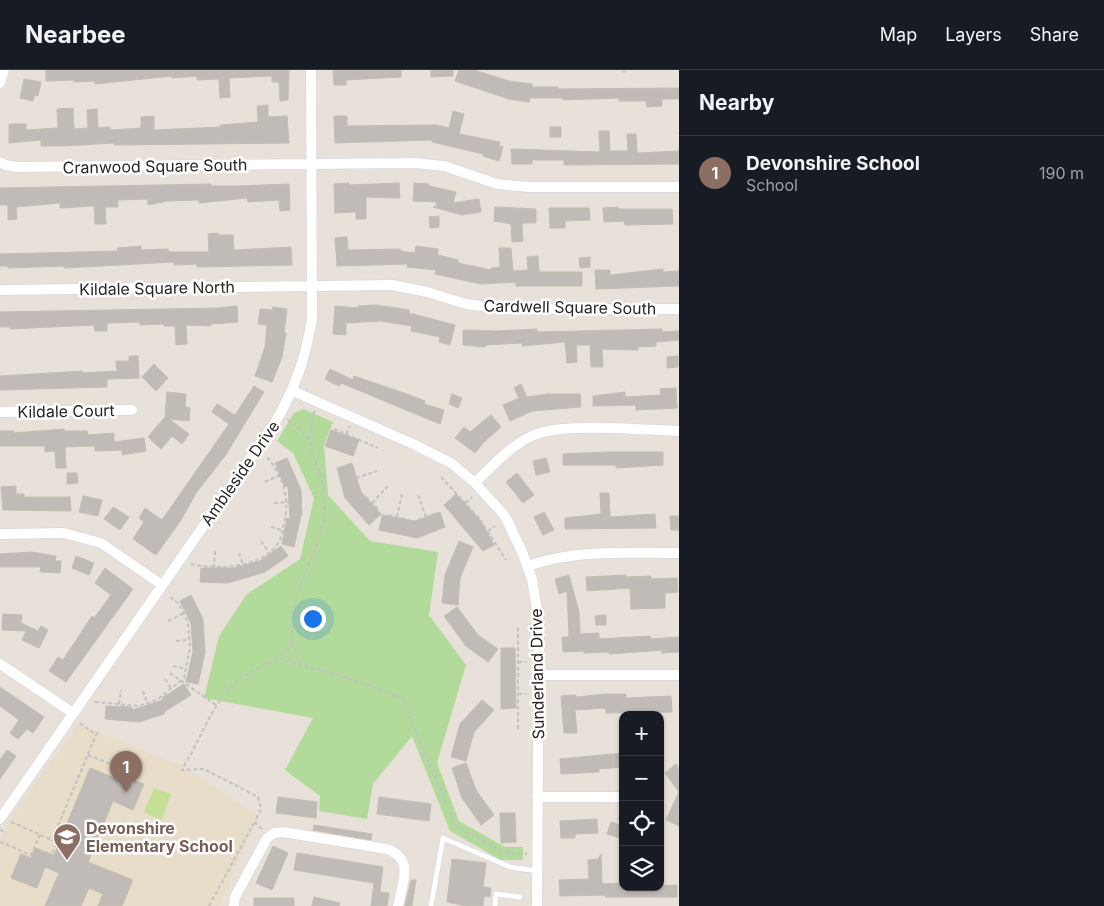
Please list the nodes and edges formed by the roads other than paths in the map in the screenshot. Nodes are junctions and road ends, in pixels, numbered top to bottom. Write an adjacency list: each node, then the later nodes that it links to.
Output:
1 (4, 70): 3 (street)
2 (311, 70): 5 (street, Ambleside Drive)
3 (0, 83)
4 (0, 162): 5 (street, Cranwood Square South)
5 (311, 164): 6 (street, Cranwood Square South); 7 (street, Ambleside Drive)
6 (679, 188)
7 (313, 286): 8 (street, Kildale Square North); 9 (street, Cardwell Square South); 10 (street, Ambleside Drive)
8 (0, 290)
9 (679, 309)
10 (293, 391): 14 (street, Sunderland Drive); 18 (street, Ambleside Drive)
11 (132, 410): 12 (street, Kildale Court)
12 (0, 412)
13 (679, 431): 14 (street)
14 (475, 483): 17 (street, Sunderland Drive)
15 (0, 534): 18 (street)
16 (679, 553): 17 (street)
17 (528, 566): 20 (street, Sunderland Drive)
18 (162, 585): 22 (street, Ambleside Drive)
19 (0, 664): 22 (street)
20 (538, 675): 21 (street); 24 (street, Sunderland Drive)
21 (679, 675)
22 (73, 713): 25 (street, Ambleside Drive)
23 (619, 796): 24 (street)
24 (537, 797): 26 (street, Sunderland Drive)
25 (1, 815)
26 (538, 871): 30 (lane); 32 (street, Sunderland Drive)
27 (520, 898): 31 (lane)
28 (234, 906): 29 (street)
29 (398, 906)
30 (431, 906)
31 (495, 906)
32 (538, 906)

